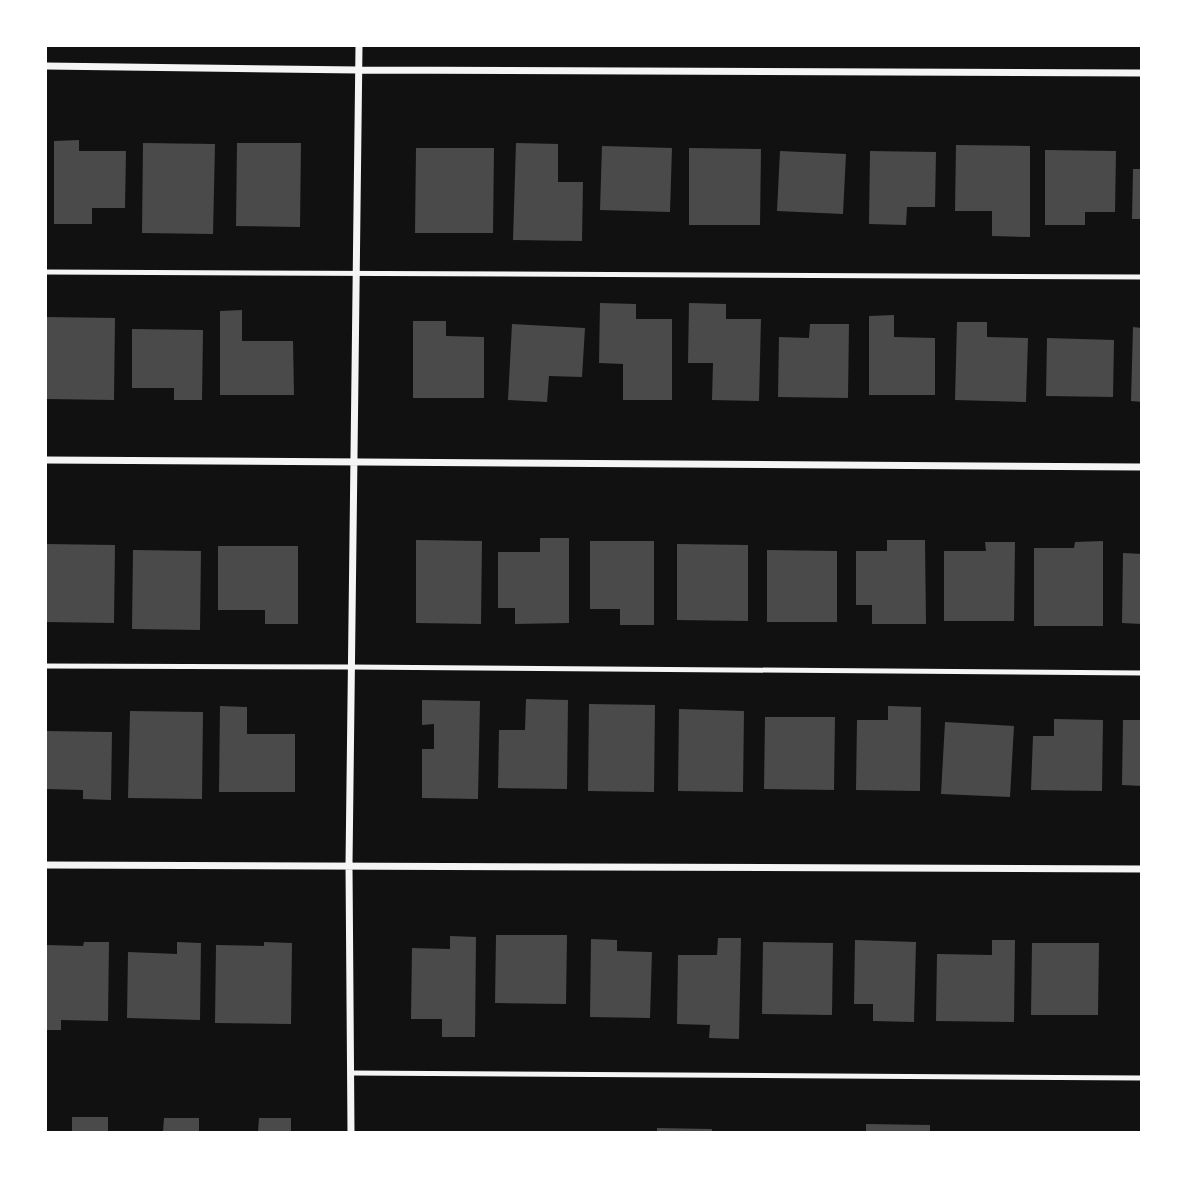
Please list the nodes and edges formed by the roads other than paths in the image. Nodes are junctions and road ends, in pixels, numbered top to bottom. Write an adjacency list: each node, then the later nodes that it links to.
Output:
1 (359, 46): 3 (street)
2 (46, 66): 3 (street)
3 (358, 70): 4 (street); 6 (street)
4 (1142, 73)
5 (46, 272): 6 (lane)
6 (356, 273): 7 (lane); 9 (street)
7 (1142, 277)
8 (46, 460): 9 (street)
9 (354, 463): 10 (street); 12 (street)
10 (1142, 467)
11 (46, 666): 12 (lane)
12 (351, 667): 13 (lane); 15 (street)
13 (1142, 673)
14 (46, 865): 15 (street)
15 (349, 865): 16 (street); 17 (street)
16 (1142, 869)
17 (351, 1073): 18 (lane); 19 (street)
18 (1142, 1078)
19 (351, 1132)

